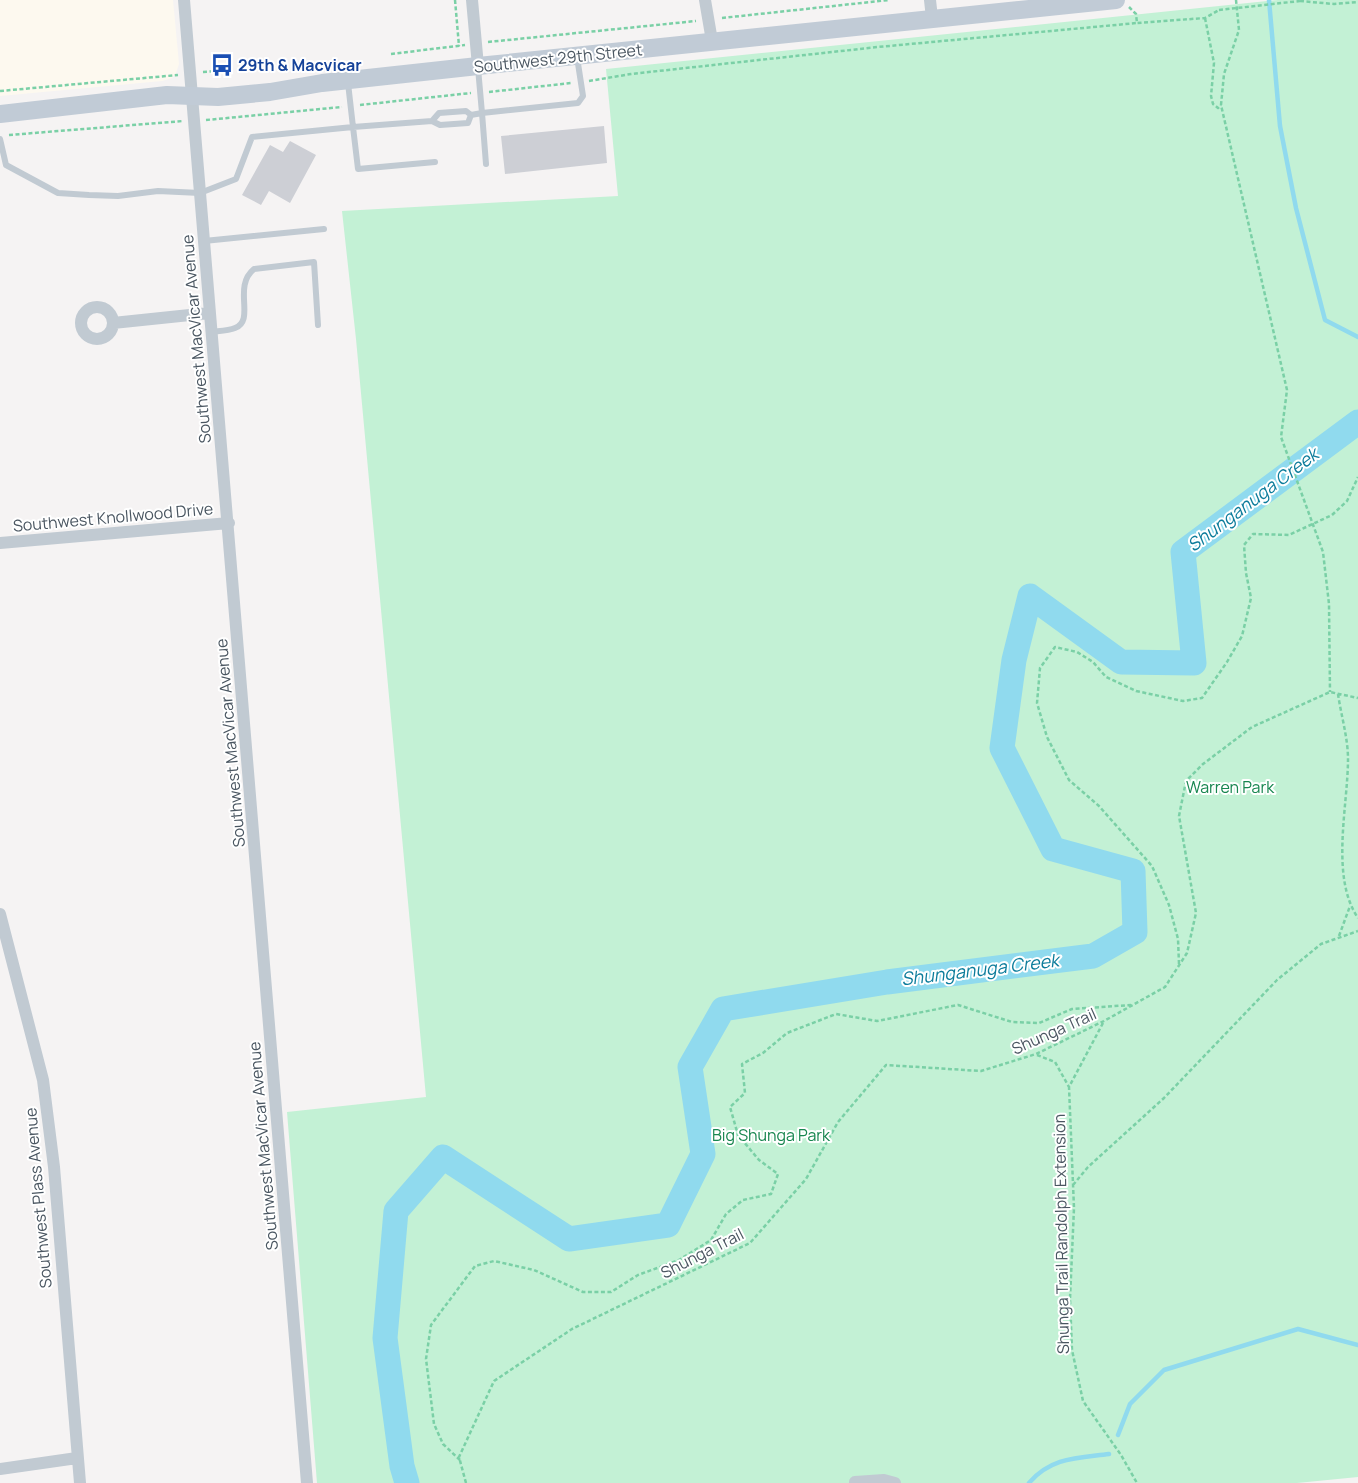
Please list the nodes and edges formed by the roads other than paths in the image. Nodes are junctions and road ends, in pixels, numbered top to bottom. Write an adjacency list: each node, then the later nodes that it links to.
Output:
1 (184, 0): 13 (street, Southwest MacVicar Avenue)
2 (472, 0): 11 (street)
3 (705, 0): 9 (street)
4 (930, 0): 8 (street)
5 (1116, 0): 6 (main road, Southwest 29th Street)
6 (1082, 2): 7 (main road, Southwest 29th Street)
7 (1039, 4): 8 (main road, Southwest 29th Street)
8 (932, 18): 9 (main road, Southwest 29th Street)
9 (712, 41): 10 (main road, Southwest 29th Street)
10 (577, 56): 11 (main road, Southwest 29th Street); 14 (lane)
11 (478, 66): 12 (main road, Southwest 29th Street); 14 (lane)
12 (348, 81): 13 (main road, Southwest 29th Street); 18 (lane)
13 (192, 96): 15 (main road, Southwest 29th Street); 22 (street, Southwest MacVicar Avenue)
14 (482, 113): 16 (lane); 21 (lane)
15 (0, 114)
16 (471, 115): 17 (lane); 17 (lane)
17 (432, 121): 18 (lane)
18 (353, 128): 20 (lane); 22 (lane)
19 (0, 137): 22 (lane)
20 (435, 162)
21 (486, 164)
22 (200, 193): 24 (street, Southwest MacVicar Avenue)
23 (324, 229): 24 (lane)
24 (204, 241): 25 (street, Southwest MacVicar Avenue)
25 (209, 313): 26 (street); 28 (street, Southwest MacVicar Avenue)
26 (113, 323)
27 (318, 325): 28 (lane)
28 (211, 332): 29 (street, Southwest MacVicar Avenue)
29 (229, 522): 30 (street, Southwest Knollwood Drive); 36 (street, Southwest MacVicar Avenue)
30 (0, 543)
31 (0, 914): 32 (street, Southwest Plass Avenue)
32 (77, 1458): 33 (street); 35 (street, Southwest Plass Avenue)
33 (0, 1469)
34 (853, 1482): 37 (street)
35 (80, 1483)
36 (307, 1483)
37 (895, 1483)

